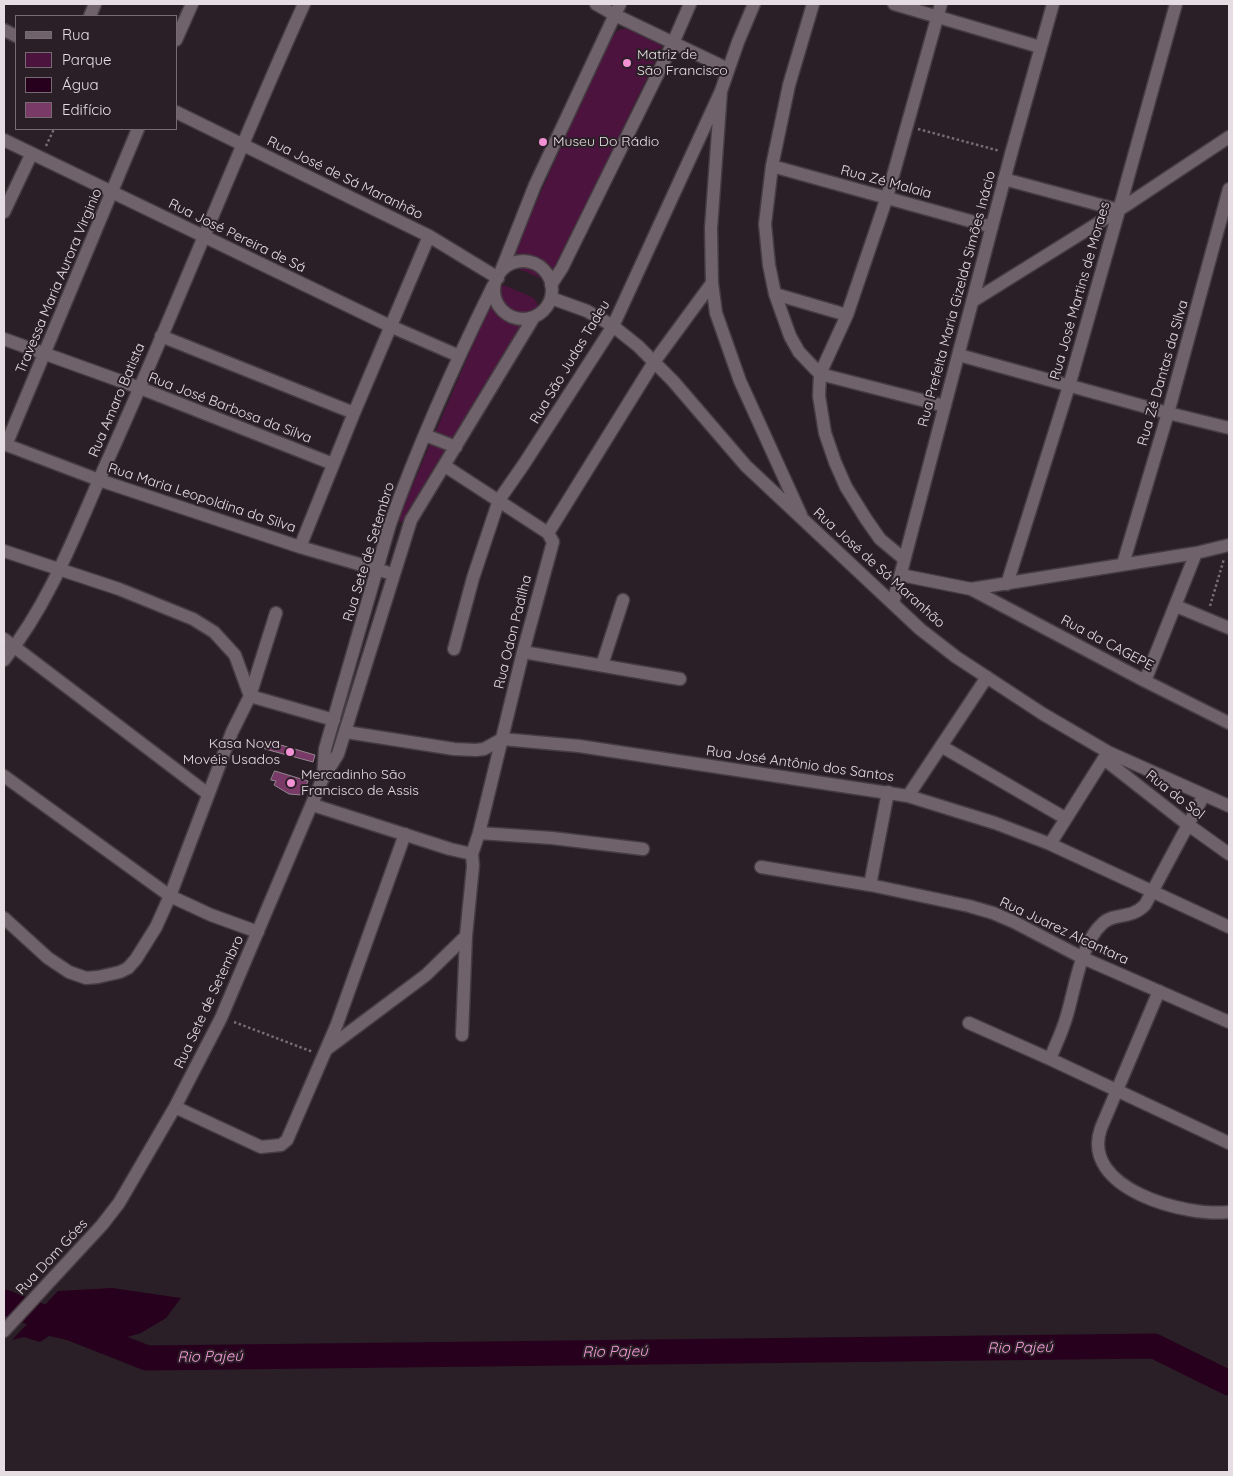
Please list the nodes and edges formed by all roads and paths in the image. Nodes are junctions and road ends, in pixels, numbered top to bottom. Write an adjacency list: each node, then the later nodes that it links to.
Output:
1 (192, 4): 13 (street)
2 (304, 4): 24 (street, Rua Amaro Batista)
3 (596, 4): 11 (street)
4 (690, 4): 14 (street)
5 (754, 4): 16 (street)
6 (813, 4): 27 (street)
7 (894, 4): 12 (street)
8 (941, 4): 12 (street)
9 (1053, 4): 15 (street, Rua Prefeita Maria Gizelda Simões Inácio)
10 (1176, 4): 32 (street, Rua José Martins de Moraes)
11 (617, 9): 14 (street); 37 (street, Rua Sete de Setembro)
12 (937, 17): 15 (street); 19 (street)
13 (178, 36)
14 (672, 43): 16 (street); 39 (street)
15 (1040, 47): 25 (street, Rua Prefeita Maria Gizelda Simões Inácio)
16 (728, 70): 17 (street)
17 (721, 91): 38 (street); 45 (street, Rua São Judas Tadeu)
18 (178, 113): 24 (street, Rua José de Sá Maranhão)
19 (906, 126): 25 (path); 31 (street)
20 (53, 130): 26 (path)
21 (138, 130): 30 (street, Travessa Maria Aurora Virginio)
22 (1229, 137): 32 (street)
23 (4, 140): 26 (street, Rua José Pereira de Sá)
24 (242, 144): 35 (street, Rua Amaro Batista); 36 (street, Rua José de Sá Maranhão)
25 (1011, 154): 28 (street, Rua Prefeita Maria Gizelda Simões Inácio)
26 (35, 157): 30 (street, Rua José Pereira de Sá); 33 (street)
27 (772, 166): 31 (street, Rua Zé Malaia); 40 (street)
28 (1004, 179): 32 (street); 34 (street, Rua Prefeita Maria Gizelda Simões Inácio)
29 (1229, 189): 57 (street, Rua Zé Dantas da Silva)
30 (113, 192): 35 (street, Rua José Pereira de Sá); 48 (street, Travessa Maria Aurora Virginio)
31 (887, 197): 34 (street, Rua Zé Malaia); 42 (street)
32 (1120, 210): 41 (street); 53 (street, Rua José Martins de Moraes)
33 (4, 212)
34 (992, 227): 41 (street, Rua Prefeita Maria Gizelda Simões Inácio)
35 (204, 236): 44 (street, Rua José Pereira de Sá); 46 (street, Rua Amaro Batista)
36 (429, 236): 37 (street, Rua José de Sá Maranhão); 44 (street)
37 (497, 278): 39 (street); 43 (street); 50 (street, Rua Sete de Setembro)
38 (712, 283): 51 (street); 66 (street)
39 (551, 291): 43 (street); 45 (street, Rua José de Sá Maranhão)
40 (775, 294): 42 (street); 52 (street)
41 (973, 301): 49 (street, Rua Prefeita Maria Gizelda Simões Inácio)
42 (847, 315): 52 (street)
43 (534, 317): 61 (street, Rua Sete de Setembro)
44 (390, 326): 50 (street, Rua José Pereira de Sá); 56 (street)
45 (613, 326): 51 (street, Rua José de Sá Maranhão); 65 (street, Rua São Judas Tadeu)
46 (161, 336): 54 (street, Rua Amaro Batista); 56 (street)
47 (4, 339): 48 (street, Rua José Barbosa da Silva)
48 (45, 354): 54 (street, Rua José Barbosa da Silva); 60 (street, Travessa Maria Aurora Virginio)
49 (959, 355): 53 (street); 55 (street, Rua Prefeita Maria Gizelda Simões Inácio)
50 (458, 356): 59 (street, Rua Sete de Setembro)
51 (654, 362): 66 (street, Rua José de Sá Maranhão); 69 (street)
52 (820, 374): 55 (street); 74 (street)
53 (1069, 386): 57 (street); 80 (street, Rua José Martins de Moraes)
54 (140, 388): 62 (street, Rua José Barbosa da Silva); 64 (street, Rua Amaro Batista)
55 (945, 406): 74 (street, Rua Prefeita Maria Gizelda Simões Inácio)
56 (354, 413): 62 (street)
57 (1168, 413): 58 (street); 75 (street, Rua Zé Dantas da Silva)
58 (1229, 428)
59 (425, 435): 61 (street); 67 (street, Rua Sete de Setembro)
60 (5, 445): 64 (street, Rua Maria Leopoldina da Silva)
61 (456, 447): 63 (street, Rua Sete de Setembro)
62 (333, 464): 71 (street)
63 (445, 466): 65 (street); 68 (street, Rua Sete de Setembro)
64 (99, 480): 71 (street, Rua Maria Leopoldina da Silva); 76 (street, Rua Amaro Batista)
65 (499, 500): 69 (street); 90 (street, Rua São Judas Tadeu)
66 (803, 519): 83 (street, Rua José de Sá Maranhão)
67 (390, 524): 68 (street); 77 (street, Rua Sete de Setembro)
68 (407, 530): 78 (street, Rua Sete de Setembro)
69 (548, 533): 91 (street, Rua Odon Padilha)
70 (1229, 544): 73 (street); 86 (path)
71 (300, 546): 77 (street, Rua Maria Leopoldina da Silva)
72 (4, 550): 76 (street)
73 (1196, 553): 75 (street); 84 (street)
74 (904, 559): 79 (street, Rua Prefeita Maria Gizelda Simões Inácio)
75 (1123, 564): 80 (street)
76 (60, 570): 89 (street, Rua Amaro Batista); 97 (street)
77 (378, 570): 78 (street, Rua Maria Leopoldina da Silva); 98 (street, Rua Sete de Setembro)
78 (393, 574): 100 (street, Rua Sete de Setembro)
79 (900, 575): 81 (street); 83 (street, Rua Prefeita Maria Gizelda Simões Inácio)
80 (1007, 584): 81 (street)
81 (971, 589): 96 (street, Rua da CAGEPE)
82 (623, 600): 93 (street)
83 (893, 603): 94 (street, Rua José de Sá Maranhão)
84 (1176, 606): 86 (street); 96 (street)
85 (276, 613): 97 (street)
86 (1206, 617): 87 (street)
87 (1229, 628)
88 (4, 639): 89 (street)
89 (15, 647): 92 (street, Rua Amaro Batista); 107 (street)
90 (454, 649)
91 (523, 652): 93 (street); 101 (street, Rua Odon Padilha)
92 (4, 660)
93 (602, 665): 95 (street)
94 (987, 677): 102 (street); 103 (street, Rua José de Sá Maranhão)
95 (680, 679)
96 (1145, 681): 99 (street, Rua da CAGEPE)
97 (250, 696): 98 (street); 107 (street)
98 (334, 720): 105 (street, Rua Sete de Setembro)
99 (1229, 723)
100 (346, 732): 101 (street); 105 (street, Rua Sete de Setembro)
101 (502, 739): 106 (street, Rua José Antônio dos Santos); 114 (street, Rua Odon Padilha)
102 (941, 746): 109 (street); 112 (street)
103 (1106, 756): 108 (street, Rua José de Sá Maranhão); 112 (street); 113 (street, Rua do Sol)
104 (4, 776): 123 (street)
105 (322, 780): 110 (street, Rua Sete de Setembro)
106 (888, 792): 109 (street, Rua José Antônio dos Santos); 121 (street)
107 (208, 794): 123 (street)
108 (1204, 795): 111 (street, Rua José de Sá Maranhão); 113 (street)
109 (908, 796): 116 (street, Rua José Antônio dos Santos)
110 (313, 805): 115 (street); 126 (street, Rua Sete de Setembro)
111 (1229, 806)
112 (1065, 818): 116 (street)
113 (1187, 824): 119 (street, Rua do Sol); 122 (street)
114 (479, 833): 117 (street); 118 (street, Rua Odon Padilha)
115 (406, 834): 118 (street); 134 (street)
116 (1050, 844): 122 (street, Rua José Antônio dos Santos)
117 (643, 849)
118 (472, 854): 127 (street, Rua Odon Padilha)
119 (1229, 854)
120 (761, 867): 121 (street, Rua Juarez Alcantara)
121 (870, 885): 128 (street, Rua Juarez Alcantara)
122 (1152, 891): 125 (street, Rua José Antônio dos Santos); 128 (street)
123 (170, 896): 124 (street); 126 (street)
124 (4, 918)
125 (1229, 927)
126 (258, 932): 130 (street, Rua Sete de Setembro)
127 (466, 936): 133 (street, Rua Odon Padilha); 134 (street)
128 (1083, 958): 129 (street, Rua Juarez Alcantara); 135 (street)
129 (1159, 991): 131 (street, Rua Juarez Alcantara); 136 (street)
130 (220, 1018): 134 (path); 137 (street, Rua Sete de Setembro)
131 (1229, 1022)
132 (970, 1023): 135 (street)
133 (462, 1035)
134 (326, 1053): 137 (street)
135 (1050, 1059): 136 (street)
136 (1117, 1090): 138 (street); 139 (street)
137 (175, 1107): 140 (street, Rua Sete de Setembro)
138 (1229, 1143)
139 (1229, 1212)
140 (102, 1225): 141 (street, Rua Dom Góes)
141 (4, 1331)

